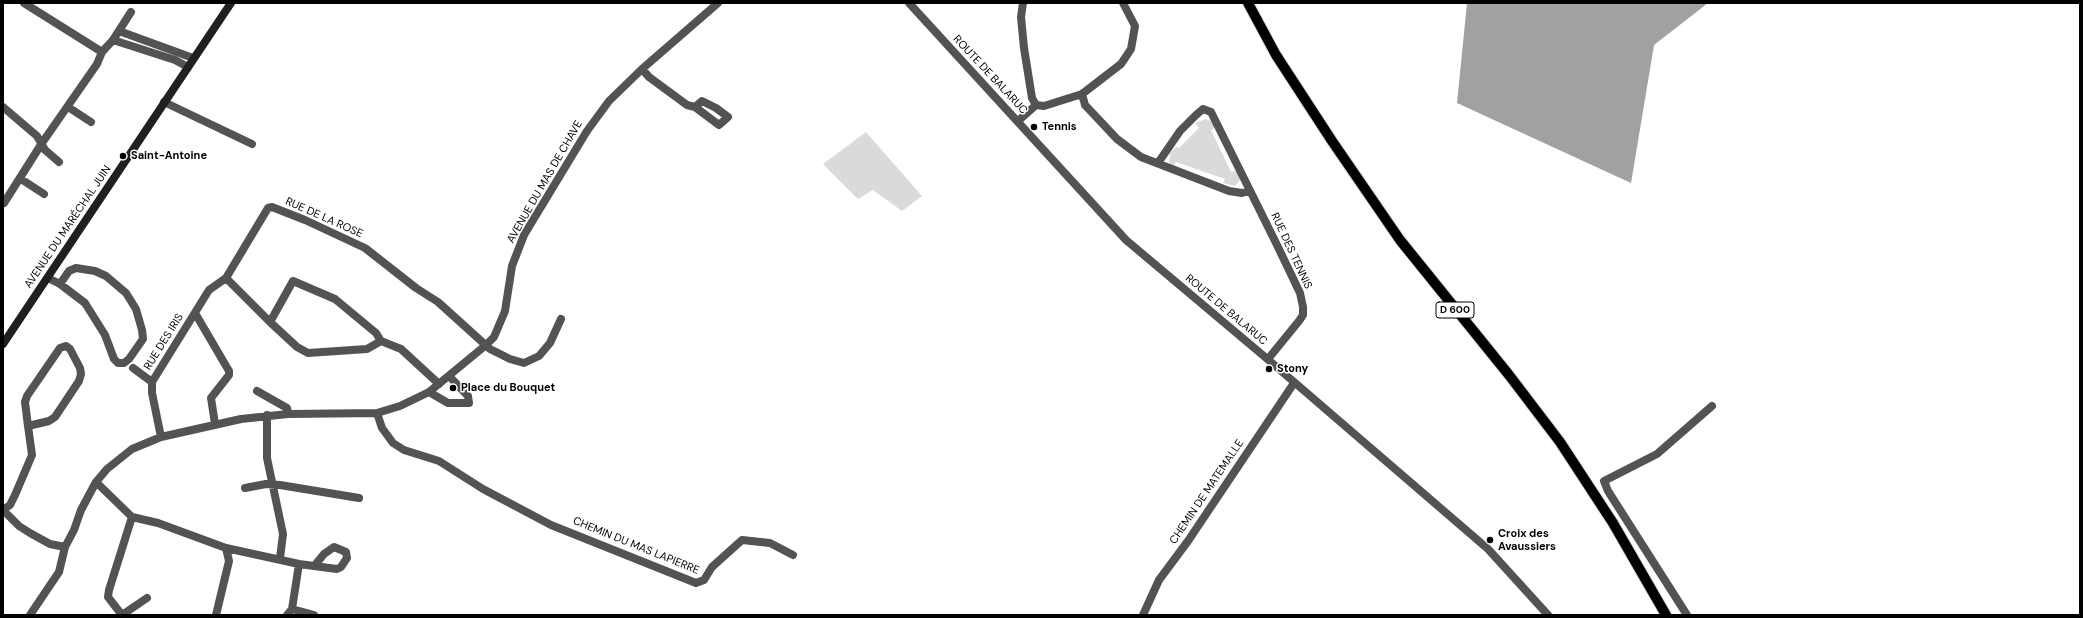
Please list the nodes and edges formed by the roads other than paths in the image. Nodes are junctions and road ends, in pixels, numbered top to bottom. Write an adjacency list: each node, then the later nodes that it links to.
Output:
1 (24, 3): 11 (street)
2 (231, 3): 12 (main road, AVENUE DU MARÉCHAL JUIN)
3 (718, 3): 14 (street, AVENUE DU MAS DE CHAVE)
4 (909, 3): 21 (street, ROUTE DE BALARUC)
5 (1023, 3): 17 (street)
6 (1123, 3): 15 (street)
7 (1248, 3): 75 (main road, D 600)
8 (131, 12): 9 (street)
9 (119, 31): 10 (street); 12 (street)
10 (113, 40): 11 (street); 13 (street)
11 (102, 52): 18 (street)
12 (193, 58): 13 (main road, AVENUE DU MARÉCHAL JUIN)
13 (188, 66): 16 (main road, AVENUE DU MARÉCHAL JUIN)
14 (642, 69): 20 (street); 39 (street, AVENUE DU MAS DE CHAVE)
15 (1082, 94): 17 (street); 26 (street)
16 (164, 102): 24 (street); 31 (main road, AVENUE DU MARÉCHAL JUIN)
17 (1036, 105): 21 (street)
18 (68, 106): 22 (street); 23 (street)
19 (3, 107): 23 (street)
20 (695, 107)
21 (1018, 121): 40 (street, ROUTE DE BALARUC)
22 (91, 122)
23 (42, 143): 25 (street); 27 (street)
24 (252, 144)
25 (59, 162)
26 (1158, 163): 28 (street); 28 (street, RUE DES TENNIS)
27 (21, 178): 29 (street); 30 (street)
28 (1250, 191): 40 (street, RUE DES TENNIS)
29 (44, 194)
30 (4, 203)
31 (48, 278): 33 (street); 38 (main road, AVENUE DU MARÉCHAL JUIN)
32 (226, 278): 34 (street, RUE DES IRIS); 36 (street); 39 (street, RUE DE LA ROSE)
33 (60, 284): 33 (street)
34 (195, 313): 43 (street, RUE DES IRIS); 52 (street)
35 (561, 319): 39 (street)
36 (270, 322): 37 (street); 37 (street)
37 (382, 341): 45 (street)
38 (3, 344)
39 (486, 346): 42 (street, AVENUE DU MAS DE CHAVE)
40 (1268, 359): 44 (street, ROUTE DE BALARUC)
41 (133, 368): 43 (street, RUE DES IRIS)
42 (449, 376): 45 (street, AVENUE DU MAS DE CHAVE); 47 (street)
43 (152, 382): 54 (street, RUE DES IRIS)
44 (1294, 383): 73 (street, CHEMIN DE MATEMALLE); 74 (street, ROUTE DE BALARUC)
45 (439, 384): 47 (street, AVENUE DU MAS DE CHAVE)
46 (257, 391): 50 (street)
47 (429, 392): 49 (street, AVENUE DU MAS DE CHAVE)
48 (1712, 406): 76 (street)
49 (377, 412): 50 (street, AVENUE DU MAS DE CHAVE); 63 (street, CHEMIN DU MAS LAPIERRE)
50 (288, 414): 51 (street, AVENUE DU MAS DE CHAVE)
51 (267, 416): 52 (street, AVENUE DU MAS DE CHAVE); 56 (street)
52 (215, 424): 54 (street, AVENUE DU MAS DE CHAVE)
53 (28, 426): 53 (street); 59 (street)
54 (161, 437): 55 (street, AVENUE DU MAS DE CHAVE)
55 (96, 482): 60 (street); 61 (street, AVENUE DU MAS DE CHAVE)
56 (272, 485): 57 (street); 58 (street); 64 (street)
57 (245, 488)
58 (359, 498)
59 (3, 510): 61 (street)
60 (132, 516): 62 (street); 70 (street)
61 (65, 547): 69 (street, AVENUE DU MAS DE CHAVE)
62 (226, 548): 64 (street); 71 (street)
63 (793, 555)
64 (280, 558): 65 (street)
65 (299, 564): 66 (street); 68 (street)
66 (315, 565)
67 (147, 598): 70 (street)
68 (290, 612): 72 (street)
69 (30, 615)
70 (122, 615)
71 (216, 615)
72 (314, 615)
73 (1143, 615)
74 (1548, 615)
75 (1666, 615)
76 (1687, 615)

